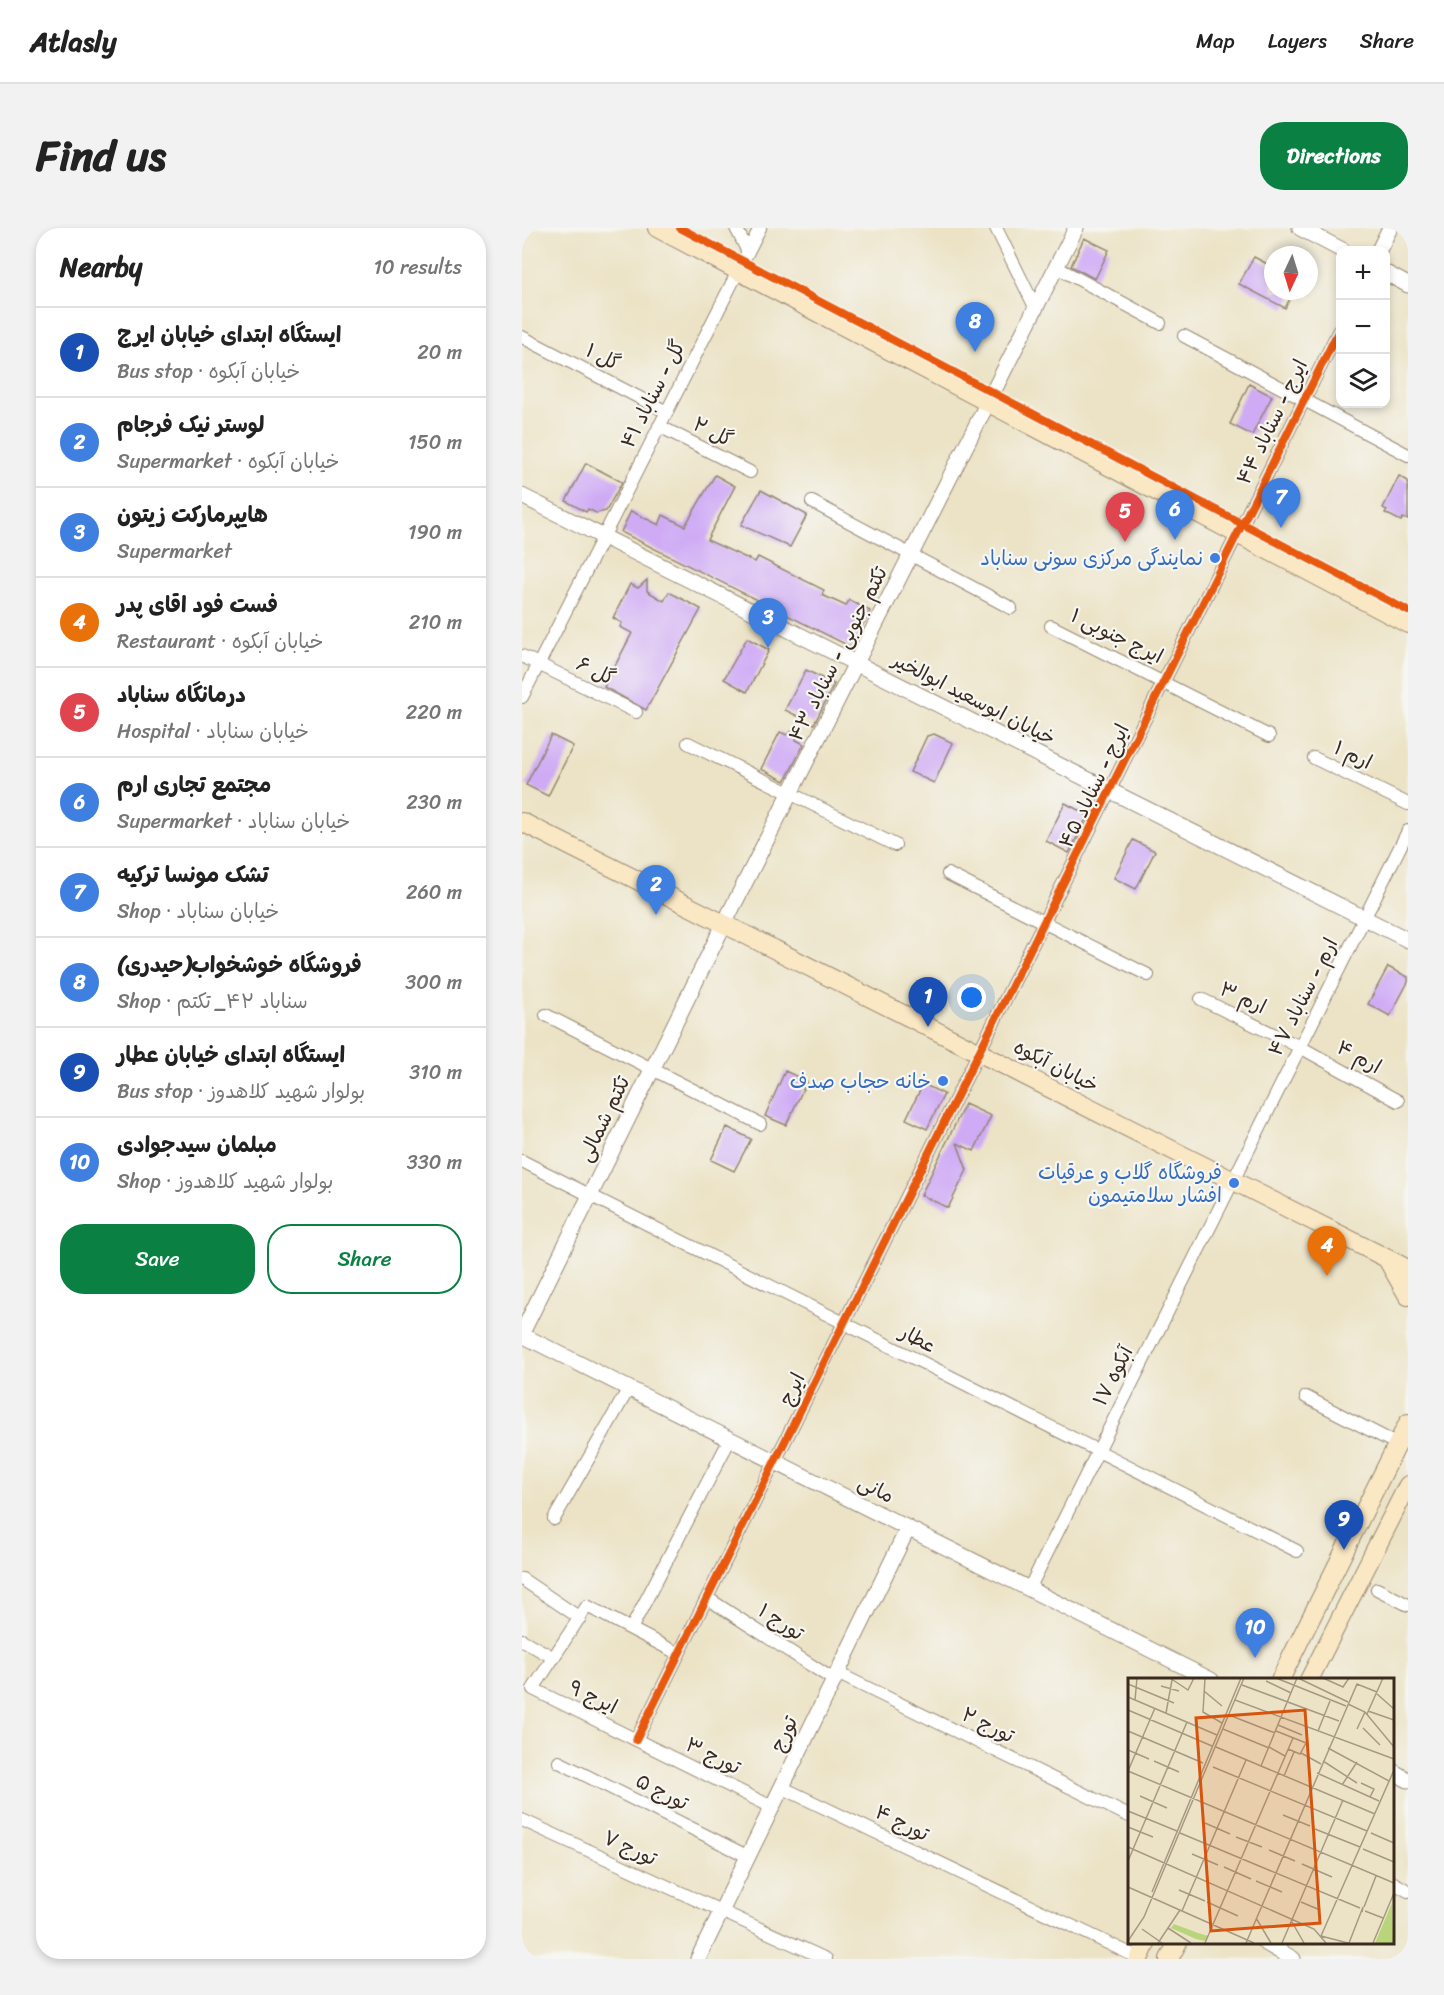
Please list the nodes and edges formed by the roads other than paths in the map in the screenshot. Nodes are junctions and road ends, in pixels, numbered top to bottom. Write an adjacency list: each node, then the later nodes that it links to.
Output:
1 (657, 228): 12 (main road)
2 (736, 228): 10 (street)
3 (760, 228): 10 (street, گل - سناباد ۴۱)
4 (996, 228): 15 (street)
5 (1076, 228): 11 (street, تکتم جنوبی - سناباد ۴۳)
6 (1300, 228): 9 (street)
7 (1390, 228): 8 (street)
8 (1381, 246)
9 (1336, 247)
10 (748, 252): 12 (street, گل - سناباد ۴۱)
11 (1056, 267): 15 (street, تکتم جنوبی - سناباد ۴۳); 16 (street)
12 (738, 270): 21 (main road); 22 (street, گل - سناباد ۴۱)
13 (1390, 275): 14 (street)
14 (1408, 285)
15 (1036, 309): 21 (street, تکتم جنوبی - سناباد ۴۳)
16 (1160, 323)
17 (1184, 336): 20 (street)
18 (522, 337): 22 (street, گل ۱)
19 (1336, 338): 20 (street, ایرج - سناباد ۴۴)
20 (1305, 400): 24 (street); 28 (street, ایرج - سناباد ۴۴)
21 (989, 402): 28 (main road); 30 (street, تکتم جنوبی - سناباد ۴۳)
22 (667, 412): 23 (street, گل - سناباد ۴۱)
23 (659, 426): 25 (street, گل ۲); 29 (street, گل - سناباد ۴۱)
24 (1408, 455)
25 (750, 472)
26 (522, 496): 29 (street, خیابان ابوسعید ابوالخیر)
27 (812, 502): 30 (street)
28 (1238, 534): 32 (main road); 37 (street, ایرج - سناباد ۴۵)
29 (603, 536): 35 (street, خیابان ابوسعید ابوالخیر); 36 (street, گل - سناباد ۴۱)
30 (912, 554): 31 (street); 35 (street, تکتم جنوبی - سناباد ۴۳)
31 (1011, 608)
32 (1408, 624)
33 (1051, 626): 37 (street, ایرج جنوبی ۱)
34 (522, 656): 36 (street, گل ۶)
35 (857, 663): 43 (street, خیابان ابوسعید ابوالخیر); 44 (street, تکتم جنوبی - سناباد ۴۳)
36 (538, 664): 38 (street, گل - سناباد ۴۱); 39 (street, گل ۶)
37 (1165, 682): 40 (street, ایرج جنوبی ۱); 43 (street, ایرج - سناباد ۴۵)
38 (522, 697)
39 (636, 712)
40 (1269, 736)
41 (688, 743): 44 (street)
42 (1314, 758): 45 (street, ارم ۱)
43 (1110, 791): 50 (street, خیابان ابوسعید ابوالخیر); 52 (street, ایرج - سناباد ۴۵)
44 (789, 795): 48 (street); 51 (street, تکتم جنوبی - سناباد ۴۳)
45 (1408, 804)
46 (522, 822): 51 (main road, خیابان آبکوه)
47 (1408, 831): 50 (street, ارم - سناباد ۴۷)
48 (895, 845)
49 (948, 874): 52 (street)
50 (1365, 918): 53 (street, خیابان ابوسعید ابوالخیر); 57 (street, ارم - سناباد ۴۷)
51 (724, 924): 58 (main road, خیابان آبکوه); 59 (street, تکتم شمالی)
52 (1044, 924): 54 (street); 58 (street, ایرج - سناباد ۴۵)
53 (1408, 940)
54 (1148, 975)
55 (1201, 999): 57 (street, ارم ۳)
56 (546, 1015): 59 (street)
57 (1300, 1047): 60 (street, ارم ۴); 63 (street, ارم - سناباد ۴۷)
58 (980, 1053): 63 (main road, خیابان آبکوه); 68 (street, ایرج)
59 (653, 1069): 61 (street); 64 (street, تکتم شمالی)
60 (1398, 1101)
61 (760, 1124)
62 (522, 1161): 64 (street, عطار)
63 (1233, 1181): 65 (main road, خیابان آبکوه); 75 (street, آبکوه ۱۷)
64 (590, 1195): 68 (street, عطار); 69 (street, تکتم شمالی)
65 (1387, 1259): 66 (main road, خیابان آبکوه); 67 (main road)
66 (1408, 1269)
67 (1408, 1296)
68 (844, 1323): 75 (street, عطار); 76 (street, ایرج)
69 (522, 1334): 70 (street, مانی)
70 (629, 1388): 73 (street, مانی); 78 (street)
71 (1306, 1397): 74 (street)
72 (1408, 1423): 74 (main road)
73 (730, 1439): 76 (street, مانی); 87 (street)
74 (1397, 1444): 93 (main road)
75 (1098, 1451): 80 (street, عطار); 82 (street, آبکوه ۱۷)
76 (774, 1461): 79 (street, مانی); 84 (street, ایرج)
77 (1408, 1485): 94 (main road)
78 (554, 1519)
79 (908, 1528): 82 (street, مانی); 91 (street, تورج)
80 (1297, 1551)
81 (522, 1579): 86 (street)
82 (1029, 1589): 92 (street, مانی)
83 (1377, 1589): 85 (street)
84 (707, 1598): 89 (street, ایرج); 91 (street, تورج ۱)
85 (1408, 1605)
86 (580, 1618): 87 (street); 90 (street)
87 (631, 1629): 89 (street)
88 (522, 1640): 90 (street)
89 (679, 1654): 95 (street, ایرج)
90 (554, 1658): 95 (street, ایرج ۹)
91 (836, 1676): 99 (street, تورج); 101 (street, تورج ۲)
92 (1207, 1678)
93 (1281, 1678)
94 (1310, 1678)
95 (636, 1740): 100 (street, تورج ۳)
96 (560, 1761): 103 (street, تورج ۵)
97 (1393, 1772): 98 (street)
98 (1408, 1780)
99 (781, 1787): 100 (street, تورج); 112 (street, تورج ۴)
100 (772, 1808): 103 (street, تورج)
101 (1125, 1814)
102 (522, 1820): 106 (street, تورج ۷)
103 (747, 1856): 106 (street, تورج)
104 (1393, 1882): 105 (street)
105 (1408, 1890)
106 (721, 1911): 110 (street, تورج); 111 (street, تورج ۷)
107 (1146, 1944): 112 (main road)
108 (1177, 1944): 113 (main road)
109 (1267, 1944): 114 (street)
110 (698, 1959)
111 (826, 1959)
112 (1139, 1959)
113 (1169, 1959)
114 (1293, 1959)

